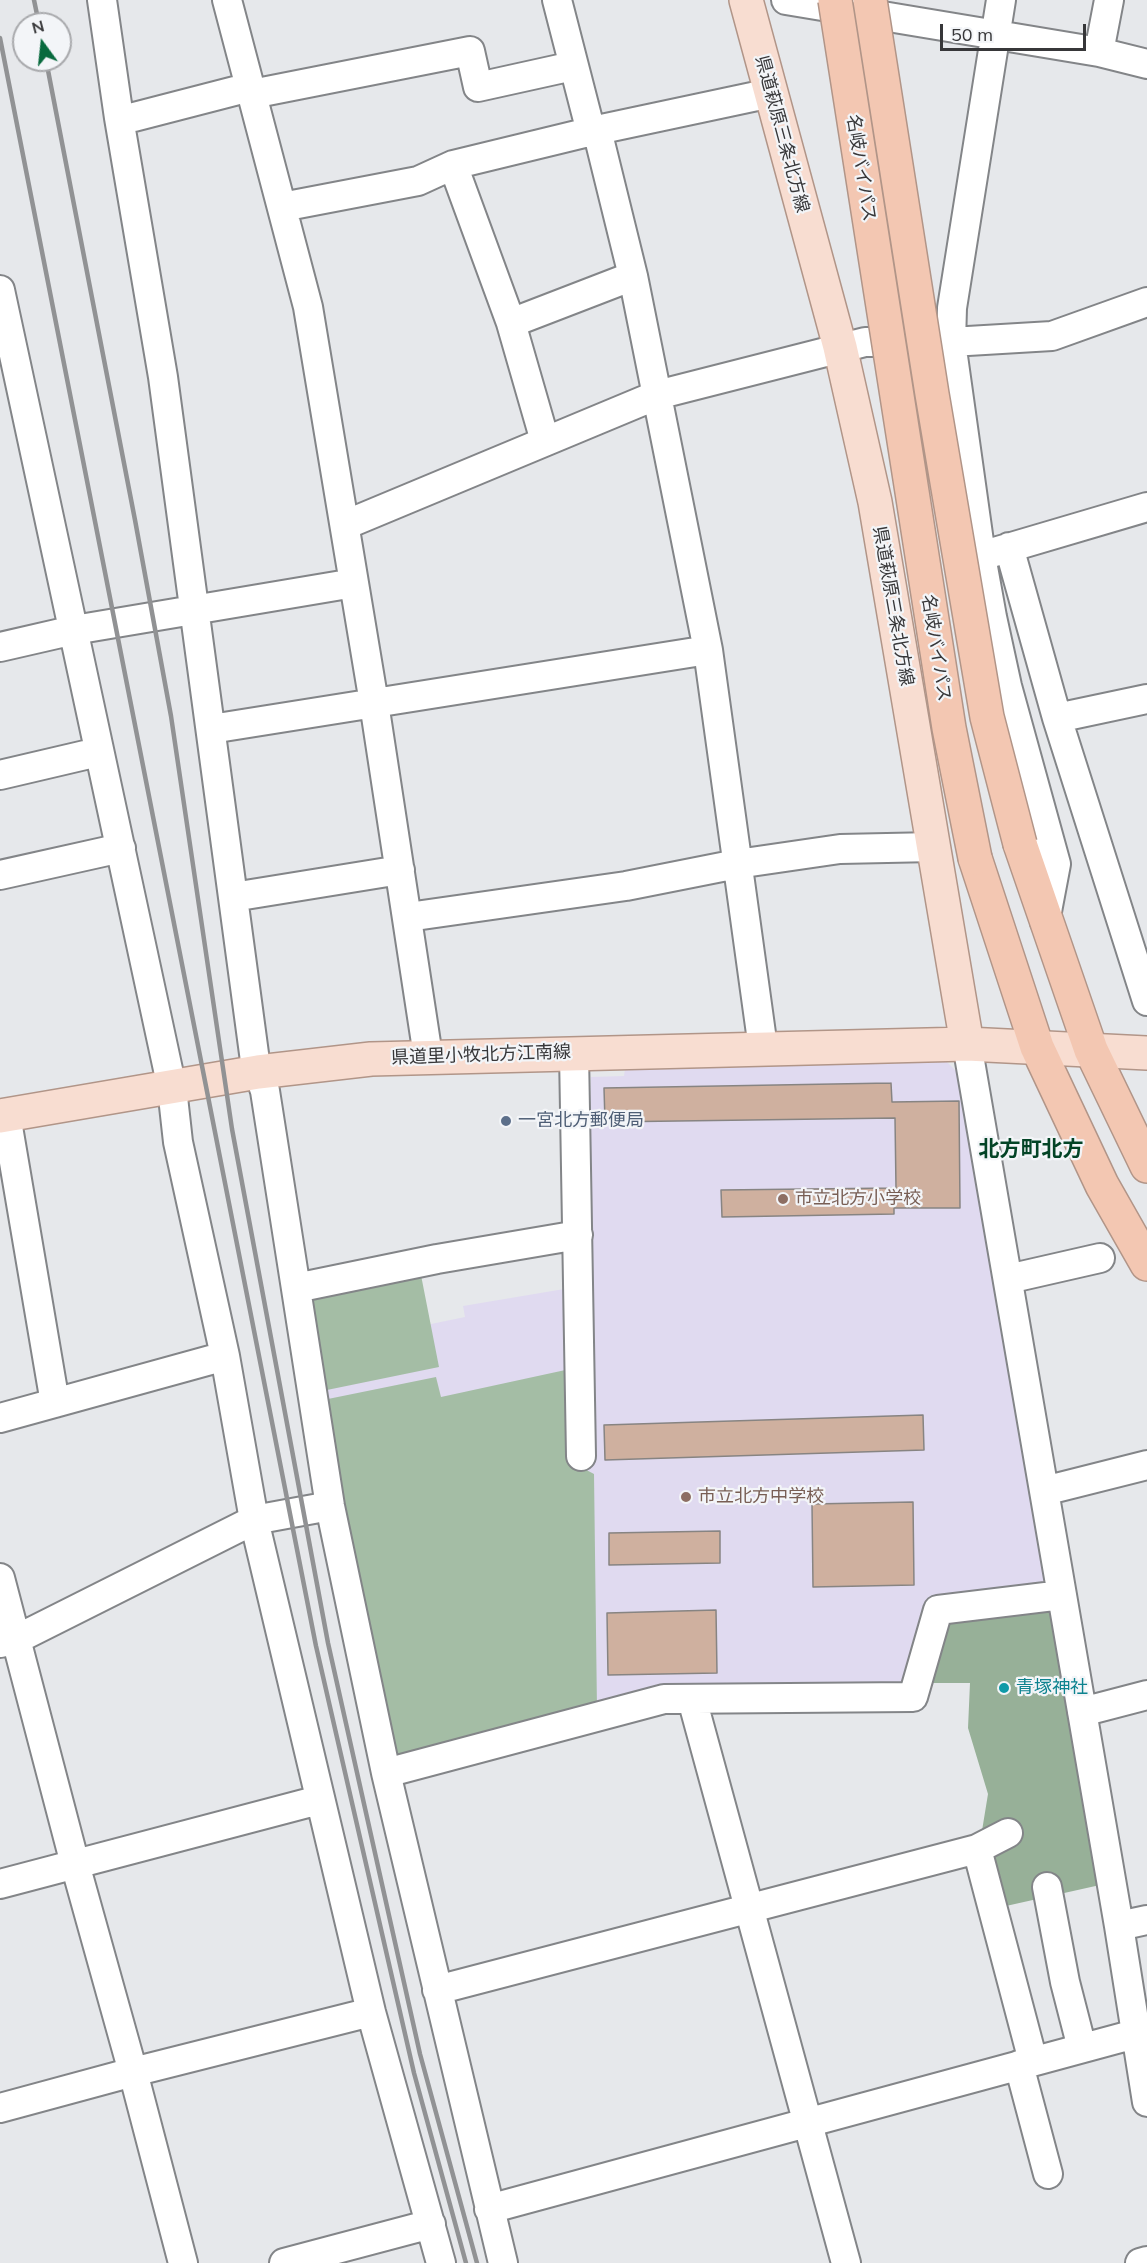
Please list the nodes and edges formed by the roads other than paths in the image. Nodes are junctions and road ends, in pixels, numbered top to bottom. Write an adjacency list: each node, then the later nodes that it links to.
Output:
1 (102, 0): 16 (street)
2 (227, 0): 14 (street)
3 (556, 0): 13 (street)
4 (746, 0): 15 (main road, 県道萩原三条北方線)
5 (786, 0): 10 (street)
6 (835, 0): 54 (highway, 名岐バイパス, bridge)
7 (870, 0): 51 (highway, 名岐バイパス, bridge)
8 (1001, 0): 10 (street)
9 (1109, 0): 11 (street)
10 (995, 35): 11 (street); 24 (street)
11 (1099, 52): 12 (street)
12 (1147, 64)
13 (573, 66): 14 (street); 17 (street)
14 (251, 90): 16 (street); 19 (street)
15 (771, 93): 17 (street); 25 (main road, 県道萩原三条北方線)
16 (118, 118): 34 (street)
17 (594, 131): 18 (street); 20 (street)
18 (453, 165): 19 (street); 23 (street)
19 (282, 207): 30 (street)
20 (633, 276): 23 (street); 26 (street)
21 (0, 290): 27 (street)
22 (1147, 302): 24 (street)
23 (511, 323): 28 (street)
24 (951, 342): 25 (street); 32 (street)
25 (840, 347): 26 (street); 44 (main road, 県道萩原三条北方線)
26 (657, 395): 28 (street); 37 (street)
27 (11, 396): 35 (street)
28 (545, 441): 30 (street)
29 (1147, 507): 31 (street)
30 (345, 525): 33 (street)
31 (1009, 547): 32 (street); 40 (street)
32 (981, 556): 51 (street)
33 (354, 583): 34 (street); 39 (street)
34 (195, 608): 35 (street); 41 (street)
35 (74, 630): 36 (street); 42 (street)
36 (0, 647)
37 (708, 650): 39 (street); 46 (street)
38 (1147, 699): 40 (street)
39 (374, 703): 41 (street); 47 (street)
40 (1057, 718): 52 (street)
41 (211, 729): 49 (street)
42 (98, 752): 43 (street); 45 (street)
43 (0, 775)
44 (934, 847): 46 (street); 53 (main road, 県道萩原三条北方線)
45 (121, 848): 48 (street); 61 (street)
46 (736, 864): 50 (street); 55 (street)
47 (400, 870): 49 (street); 50 (street)
48 (0, 875)
49 (233, 897): 60 (street)
50 (408, 917): 59 (street)
51 (1045, 922): 56 (highway, 名岐バイパス)
52 (1146, 992)
53 (967, 1044): 54 (main road); 55 (main road, 県道里小牧北方江南線); 67 (street)
54 (1037, 1047): 56 (main road); 66 (highway, 名岐バイパス)
55 (763, 1048): 57 (main road, 県道里小牧北方江南線)
56 (1091, 1050): 58 (main road); 63 (highway, 名岐バイパス)
57 (574, 1053): 59 (main road, 県道里小牧北方江南線); 64 (street)
58 (1147, 1053)
59 (428, 1056): 60 (main road, 県道里小牧北方江南線)
60 (258, 1072): 61 (main road, 県道里小牧北方江南線); 68 (street)
61 (172, 1088): 62 (main road, 県道里小牧北方江南線); 69 (street)
62 (3, 1116): 70 (street)
63 (1147, 1167)
64 (578, 1235): 68 (street); 72 (street)
65 (1100, 1258): 67 (street)
66 (1144, 1264)
67 (1008, 1279): 74 (street)
68 (297, 1288): 75 (street)
69 (225, 1356): 70 (street); 76 (street)
70 (56, 1403): 71 (street)
71 (0, 1418)
72 (581, 1456)
73 (1147, 1465): 74 (street)
74 (1044, 1491): 78 (street)
75 (330, 1506): 76 (street); 83 (street)
76 (254, 1520): 79 (street); 84 (street)
77 (0, 1578): 79 (street)
78 (1062, 1595): 81 (street); 82 (street)
79 (9, 1641): 87 (street)
80 (1147, 1695): 82 (street)
81 (692, 1699): 83 (street); 90 (street)
82 (1082, 1712): 92 (street)
83 (386, 1773): 93 (street)
84 (319, 1800): 87 (street); 94 (street)
85 (1008, 1833): 86 (street)
86 (976, 1849): 90 (street); 97 (street)
87 (75, 1864): 88 (street); 98 (street)
88 (0, 1884)
89 (1047, 1887): 96 (street)
90 (750, 1907): 93 (street); 101 (street)
91 (1147, 1920): 92 (street)
92 (1119, 1926): 95 (street)
93 (437, 1990): 103 (street)
94 (371, 2013): 98 (street); 104 (street)
95 (1135, 2034): 96 (street); 99 (street)
96 (1082, 2048): 97 (street)
97 (1026, 2063): 101 (street); 102 (street)
98 (133, 2072): 100 (street); 106 (street)
99 (1147, 2102)
100 (0, 2108)
101 (808, 2121): 103 (street); 110 (street)
102 (1048, 2174)
103 (489, 2209): 109 (street)
104 (431, 2224): 107 (street); 108 (street)
105 (1147, 2261): 111 (street)
106 (183, 2263)
107 (284, 2263)
108 (441, 2263)
109 (503, 2263)
110 (846, 2263)
111 (1140, 2263)

